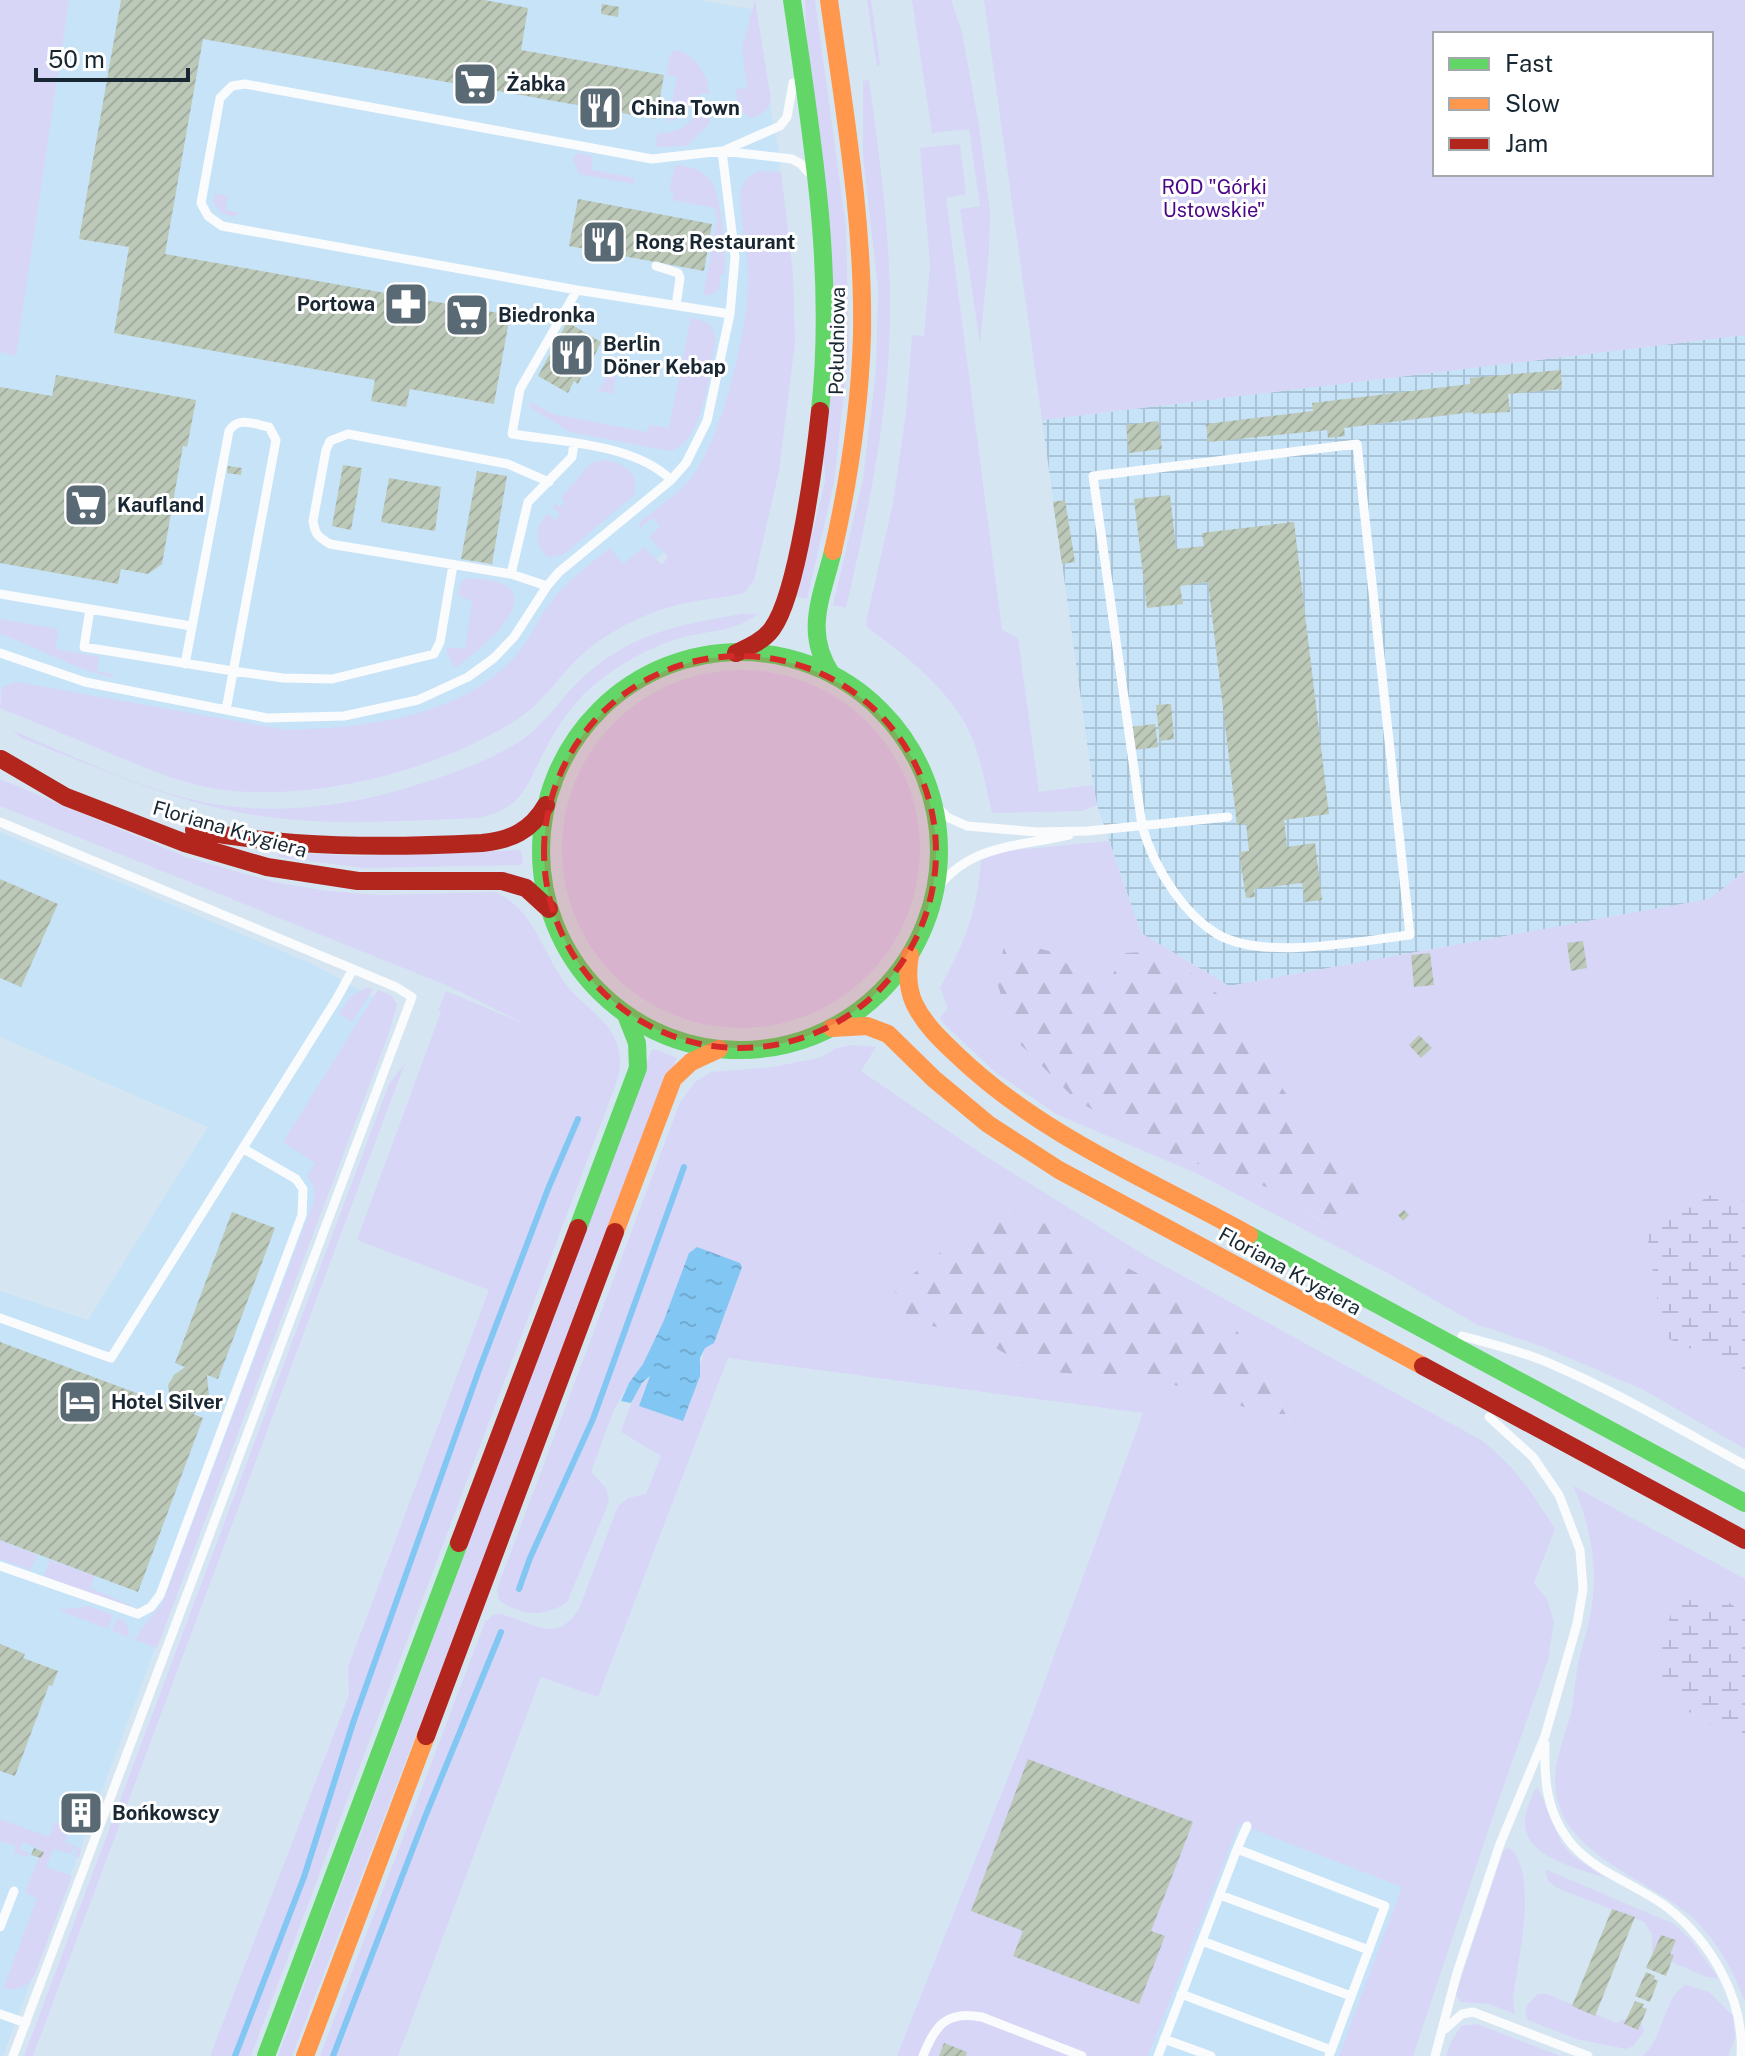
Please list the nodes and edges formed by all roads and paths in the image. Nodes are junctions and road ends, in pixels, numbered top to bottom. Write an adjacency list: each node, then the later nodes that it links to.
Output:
1 (792, 0): 3 (main road, Południowa)
2 (829, 0): 23 (main road, Południowa)
3 (798, 44): 4 (lane); 5 (main road, Południowa)
4 (722, 151): 5 (lane); 7 (lane); 9 (lane)
5 (819, 198): 20 (main road, Południowa)
6 (656, 266): 8 (lane)
7 (577, 290): 9 (lane); 10 (lane)
8 (677, 299)
9 (730, 314): 11 (lane)
10 (574, 444): 11 (lane); 12 (lane)
11 (671, 480): 15 (lane)
12 (549, 482): 13 (lane); 14 (lane)
13 (453, 565): 14 (lane); 22 (lane)
14 (511, 574): 15 (lane)
15 (547, 586): 24 (lane)
16 (0, 594): 17 (lane)
17 (90, 609): 18 (lane); 21 (lane)
18 (191, 626): 21 (lane); 22 (lane)
19 (0, 653): 24 (lane)
20 (736, 653): 23 (main road); 27 (main road)
21 (185, 664): 22 (lane)
22 (233, 671): 24 (lane)
23 (832, 675): 26 (main road)
24 (226, 710)
25 (0, 758): 27 (main road, Floriana Krygiera); 33 (main road, Floriana Krygiera)
26 (933, 802): 31 (lane); 32 (main road)
27 (546, 805): 33 (main road)
28 (1228, 817): 30 (lane)
29 (0, 822): 35 (lane)
30 (1142, 826): 30 (lane); 31 (lane)
31 (1088, 831): 32 (lane)
32 (934, 893): 34 (main road)
33 (549, 909): 36 (main road)
34 (910, 954): 37 (main road); 41 (main road, Floriana Krygiera)
35 (353, 969): 39 (lane); 58 (lane)
36 (626, 1015): 38 (main road); 63 (main road)
37 (832, 1028): 38 (main road); 42 (main road, Floriana Krygiera)
38 (719, 1049): 64 (main road)
39 (244, 1149): 40 (lane); 46 (lane)
40 (0, 1318)
41 (1410, 1322): 43 (lane, Floriana Krygiera); 44 (main road, Floriana Krygiera)
42 (1436, 1375): 45 (main road, Floriana Krygiera); 47 (lane)
43 (1745, 1465)
44 (1745, 1503)
45 (1745, 1540)
46 (0, 1566)
47 (1545, 1736): 59 (lane); 71 (lane)
48 (1247, 1826): 49 (lane)
49 (1237, 1849): 51 (lane); 54 (lane)
50 (14, 1891): 52 (lane)
51 (1220, 1895): 53 (lane); 54 (lane)
52 (0, 1927)
53 (1202, 1941): 55 (lane); 56 (lane)
54 (1369, 1950): 56 (lane)
55 (1181, 1994): 60 (lane); 61 (lane)
56 (1351, 1996): 61 (lane)
57 (0, 2014): 58 (lane)
58 (26, 2023): 62 (lane)
59 (1441, 2035): 69 (lane); 70 (lane)
60 (1164, 2039): 67 (lane); 68 (lane)
61 (1330, 2053)
62 (13, 2056)
63 (266, 2056)
64 (305, 2056)
65 (923, 2056): 66 (lane)
66 (1082, 2056)
67 (1158, 2056)
68 (1211, 2056)
69 (1435, 2056)
70 (1588, 2056)
71 (1741, 2056)

